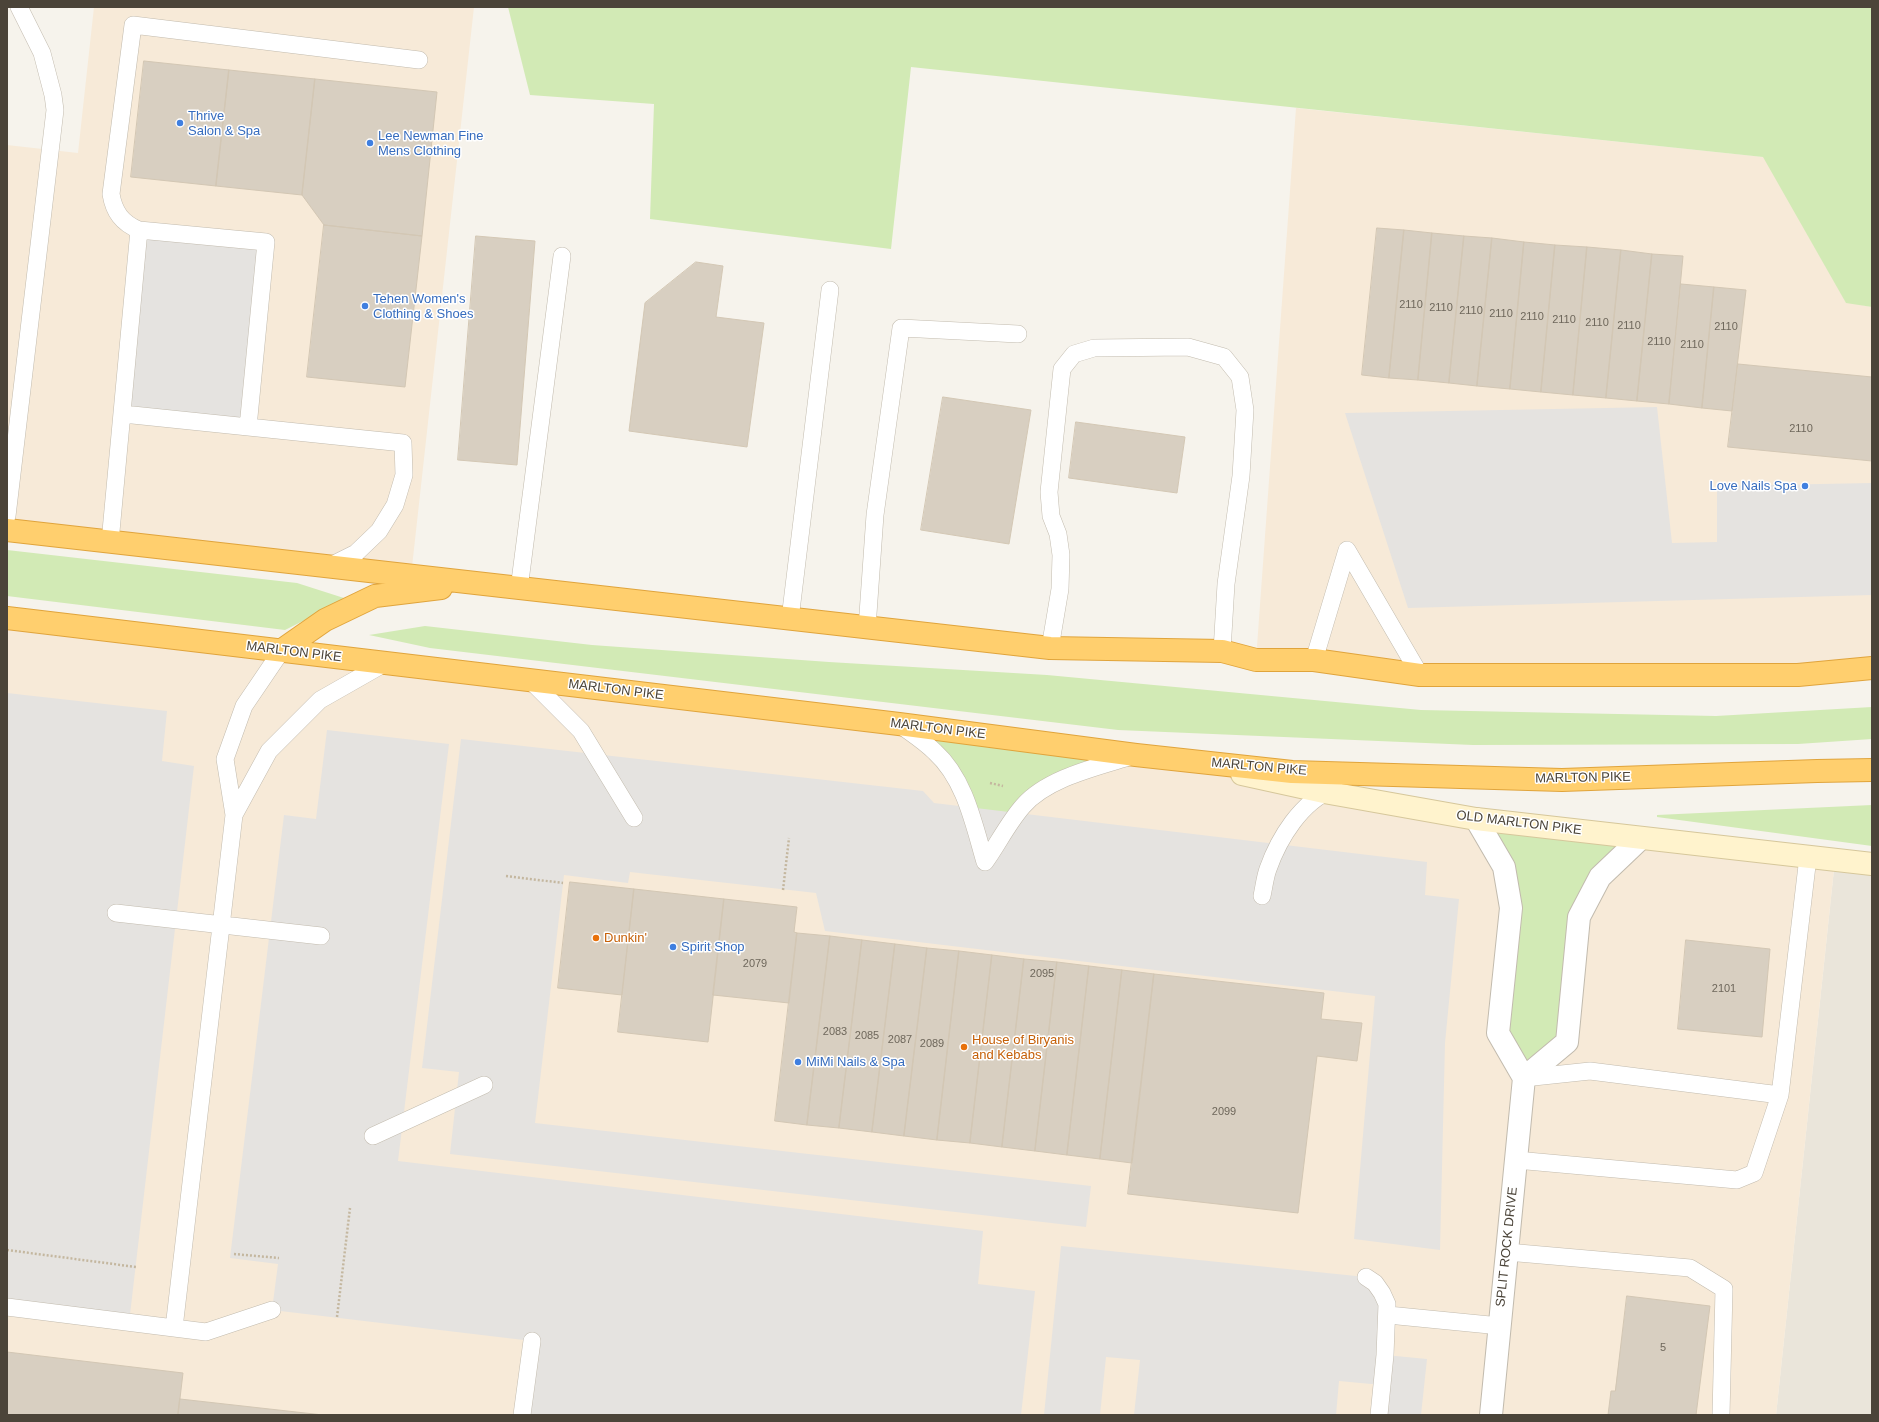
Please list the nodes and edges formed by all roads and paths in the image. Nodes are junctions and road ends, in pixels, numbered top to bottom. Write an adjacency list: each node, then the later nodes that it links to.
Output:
1 (19, 7): 9 (lane)
2 (419, 60): 3 (lane)
3 (139, 230): 7 (lane); 8 (lane)
4 (562, 256): 14 (lane)
5 (830, 290): 16 (lane)
6 (1018, 334): 17 (lane)
7 (122, 414): 8 (lane); 11 (lane)
8 (248, 427): 12 (lane)
9 (7, 516)
10 (7, 530): 11 (highway)
11 (110, 542): 12 (highway)
12 (328, 567): 13 (highway)
13 (476, 584): 14 (highway); 19 (highway)
14 (519, 588): 16 (highway)
15 (7, 618): 19 (highway, MARLTON PIKE)
16 (790, 619): 17 (highway)
17 (867, 628): 18 (highway)
18 (1050, 648): 20 (highway); 20 (lane)
19 (282, 650): 22 (highway, MARLTON PIKE); 34 (lane)
20 (1222, 651): 21 (highway)
21 (1314, 660): 24 (highway); 24 (lane)
22 (385, 663): 25 (highway, MARLTON PIKE); 34 (lane)
23 (1872, 668): 24 (highway)
24 (1420, 675)
25 (529, 679): 26 (highway, MARLTON PIKE); 35 (lane)
26 (899, 724): 27 (highway, MARLTON PIKE); 27 (lane)
27 (1136, 754): 28 (highway, MARLTON PIKE)
28 (1171, 758): 30 (highway, MARLTON PIKE); 33 (street, OLD MARLTON PIKE)
29 (1872, 770): 30 (highway, MARLTON PIKE)
30 (1366, 774): 33 (lane)
31 (988, 783): 32 (path)
32 (1009, 787)
33 (1324, 792): 36 (street, OLD MARLTON PIKE); 44 (lane)
34 (234, 815): 46 (lane)
35 (634, 818)
36 (1476, 819): 38 (street, OLD MARLTON PIKE); 48 (street)
37 (789, 838): 43 (path)
38 (1642, 838): 39 (street, OLD MARLTON PIKE); 48 (street)
39 (1808, 857): 40 (street, OLD MARLTON PIKE); 50 (lane)
40 (1872, 864)
41 (506, 876): 42 (path)
42 (563, 884)
43 (783, 890)
44 (1262, 896)
45 (116, 913): 46 (lane)
46 (222, 925): 47 (lane); 65 (lane)
47 (321, 936)
48 (1524, 1078): 50 (lane); 52 (street, SPLIT ROCK DRIVE)
49 (484, 1085): 51 (lane)
50 (1780, 1095): 52 (lane)
51 (373, 1136)
52 (1516, 1160): 55 (street, SPLIT ROCK DRIVE)
53 (350, 1208): 63 (path)
54 (7, 1250): 58 (path)
55 (1506, 1252): 64 (street, SPLIT ROCK DRIVE); 70 (lane)
56 (234, 1254): 57 (path)
57 (279, 1258)
58 (136, 1268)
59 (1366, 1277): 62 (lane)
60 (7, 1307): 65 (lane)
61 (272, 1310): 65 (lane)
62 (1388, 1316): 64 (lane); 68 (lane)
63 (337, 1317)
64 (1500, 1326): 69 (street, SPLIT ROCK DRIVE)
65 (174, 1328)
66 (532, 1341): 67 (lane)
67 (522, 1415)
68 (1379, 1415)
69 (1491, 1415)
70 (1721, 1415)

